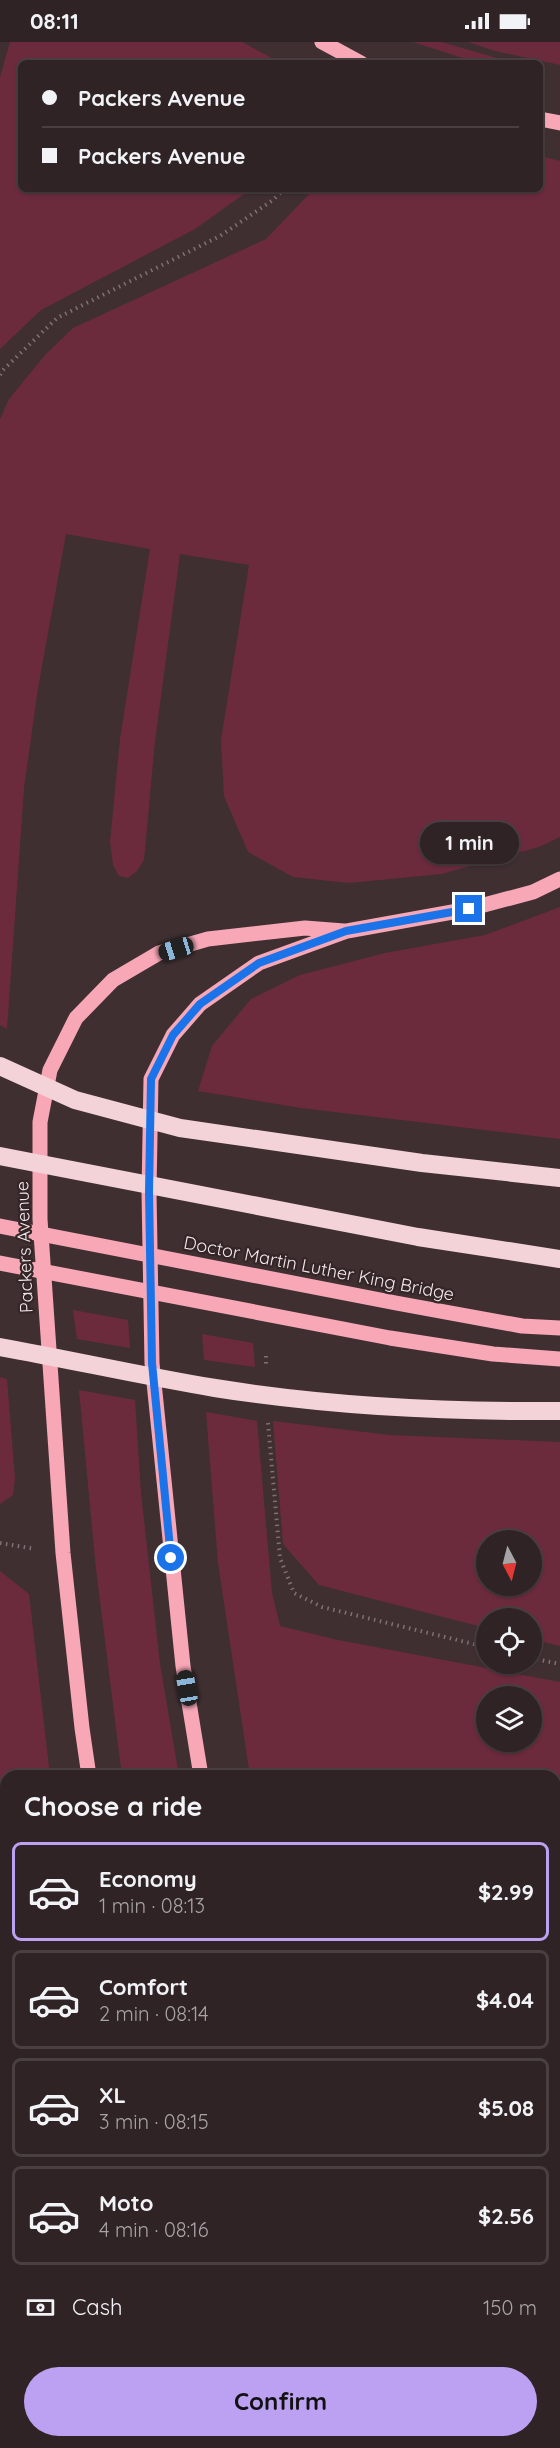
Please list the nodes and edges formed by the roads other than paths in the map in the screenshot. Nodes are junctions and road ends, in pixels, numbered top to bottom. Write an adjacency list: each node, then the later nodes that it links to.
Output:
1 (322, 42): 2 (main road)
2 (355, 60)
3 (543, 120): 4 (main road)
4 (560, 123)
5 (560, 879): 6 (main road, Packers Avenue)
6 (346, 931): 17 (main road, Packers Avenue); 18 (main road, Packers Avenue)
7 (0, 1066): 9 (highway)
8 (0, 1156): 11 (highway)
9 (560, 1178)
10 (0, 1226): 13 (main road, Doctor Martin Luther King Bridge)
11 (560, 1258)
12 (0, 1263): 15 (main road)
13 (560, 1328)
14 (0, 1347): 16 (highway)
15 (560, 1359)
16 (560, 1410)
17 (88, 1770)
18 (200, 1770)

